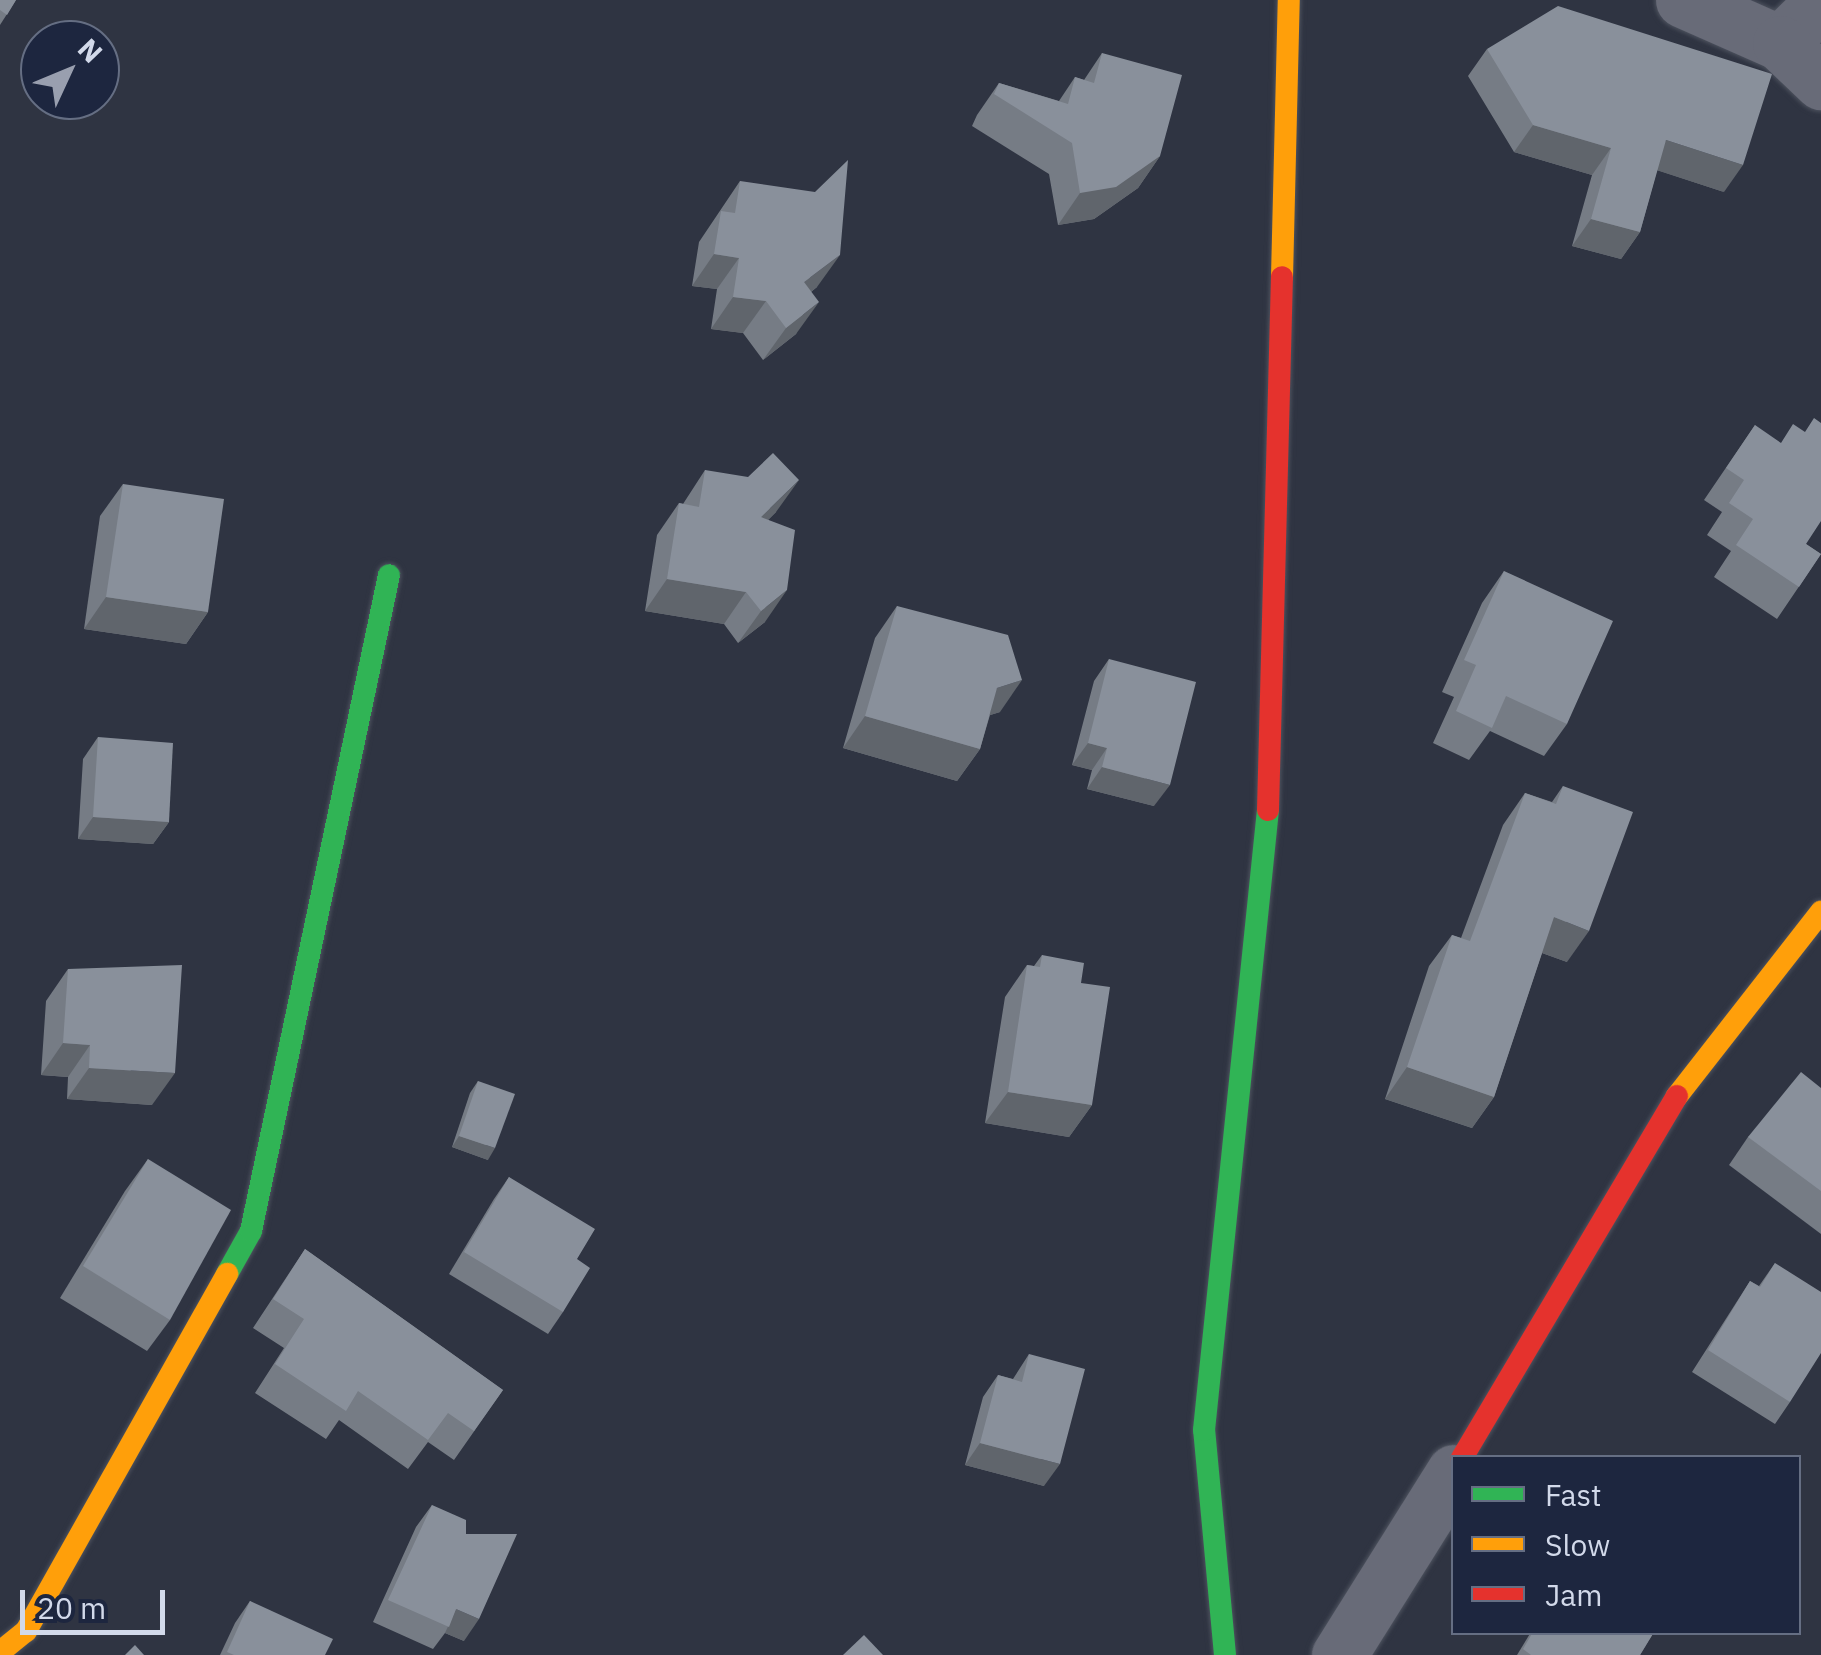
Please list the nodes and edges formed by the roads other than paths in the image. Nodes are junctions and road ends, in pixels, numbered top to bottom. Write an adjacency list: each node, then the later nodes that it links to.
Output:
1 (1289, 0): 11 (street)
2 (1683, 0): 4 (street)
3 (1821, 3): 4 (street)
4 (1780, 43): 5 (street)
5 (1821, 82)
6 (390, 575): 10 (street)
7 (1821, 912): 8 (street)
8 (1464, 1455)
9 (1451, 1477): 12 (street)
10 (0, 1652)
11 (1226, 1655)
12 (1340, 1655)

